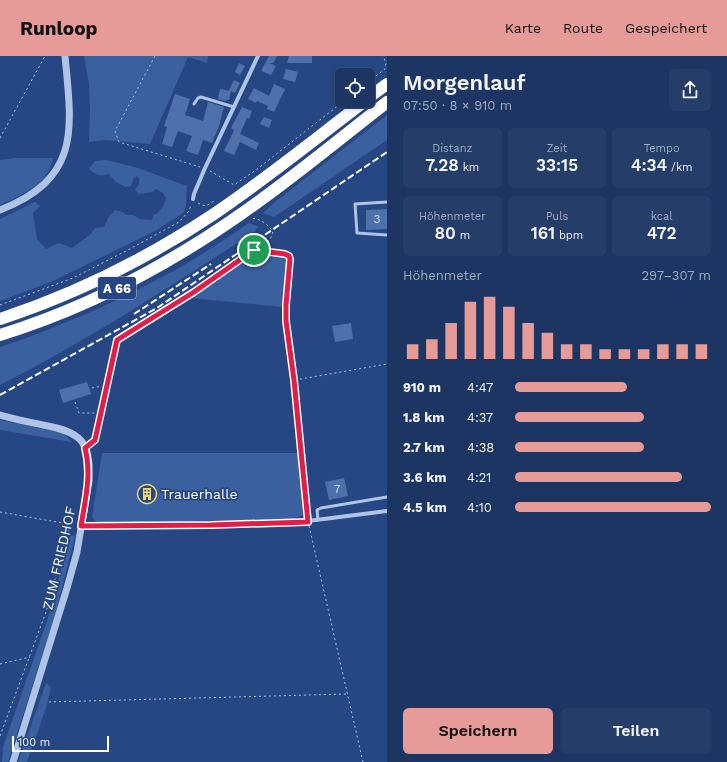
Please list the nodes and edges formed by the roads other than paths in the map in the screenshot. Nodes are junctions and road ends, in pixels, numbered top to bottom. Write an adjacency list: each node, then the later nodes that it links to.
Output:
1 (65, 56): 11 (street)
2 (258, 56): 7 (street)
3 (387, 84): 4 (highway)
4 (375, 93)
5 (387, 102): 14 (highway, A 66)
6 (194, 104): 7 (lane)
7 (234, 107): 9 (street)
8 (356, 108): 13 (highway, A 66)
9 (193, 200)
10 (387, 202): 12 (lane)
11 (0, 210)
12 (387, 234)
13 (0, 319)
14 (0, 335)
15 (117, 340): 17 (lane)
16 (0, 415): 17 (street, ZUM FRIEDHOF)
17 (85, 448): 21 (street, ZUM FRIEDHOF)
18 (387, 497): 20 (lane)
19 (387, 510): 20 (street)
20 (318, 520): 21 (street)
21 (81, 526): 22 (street, ZUM FRIEDHOF)
22 (13, 762)

